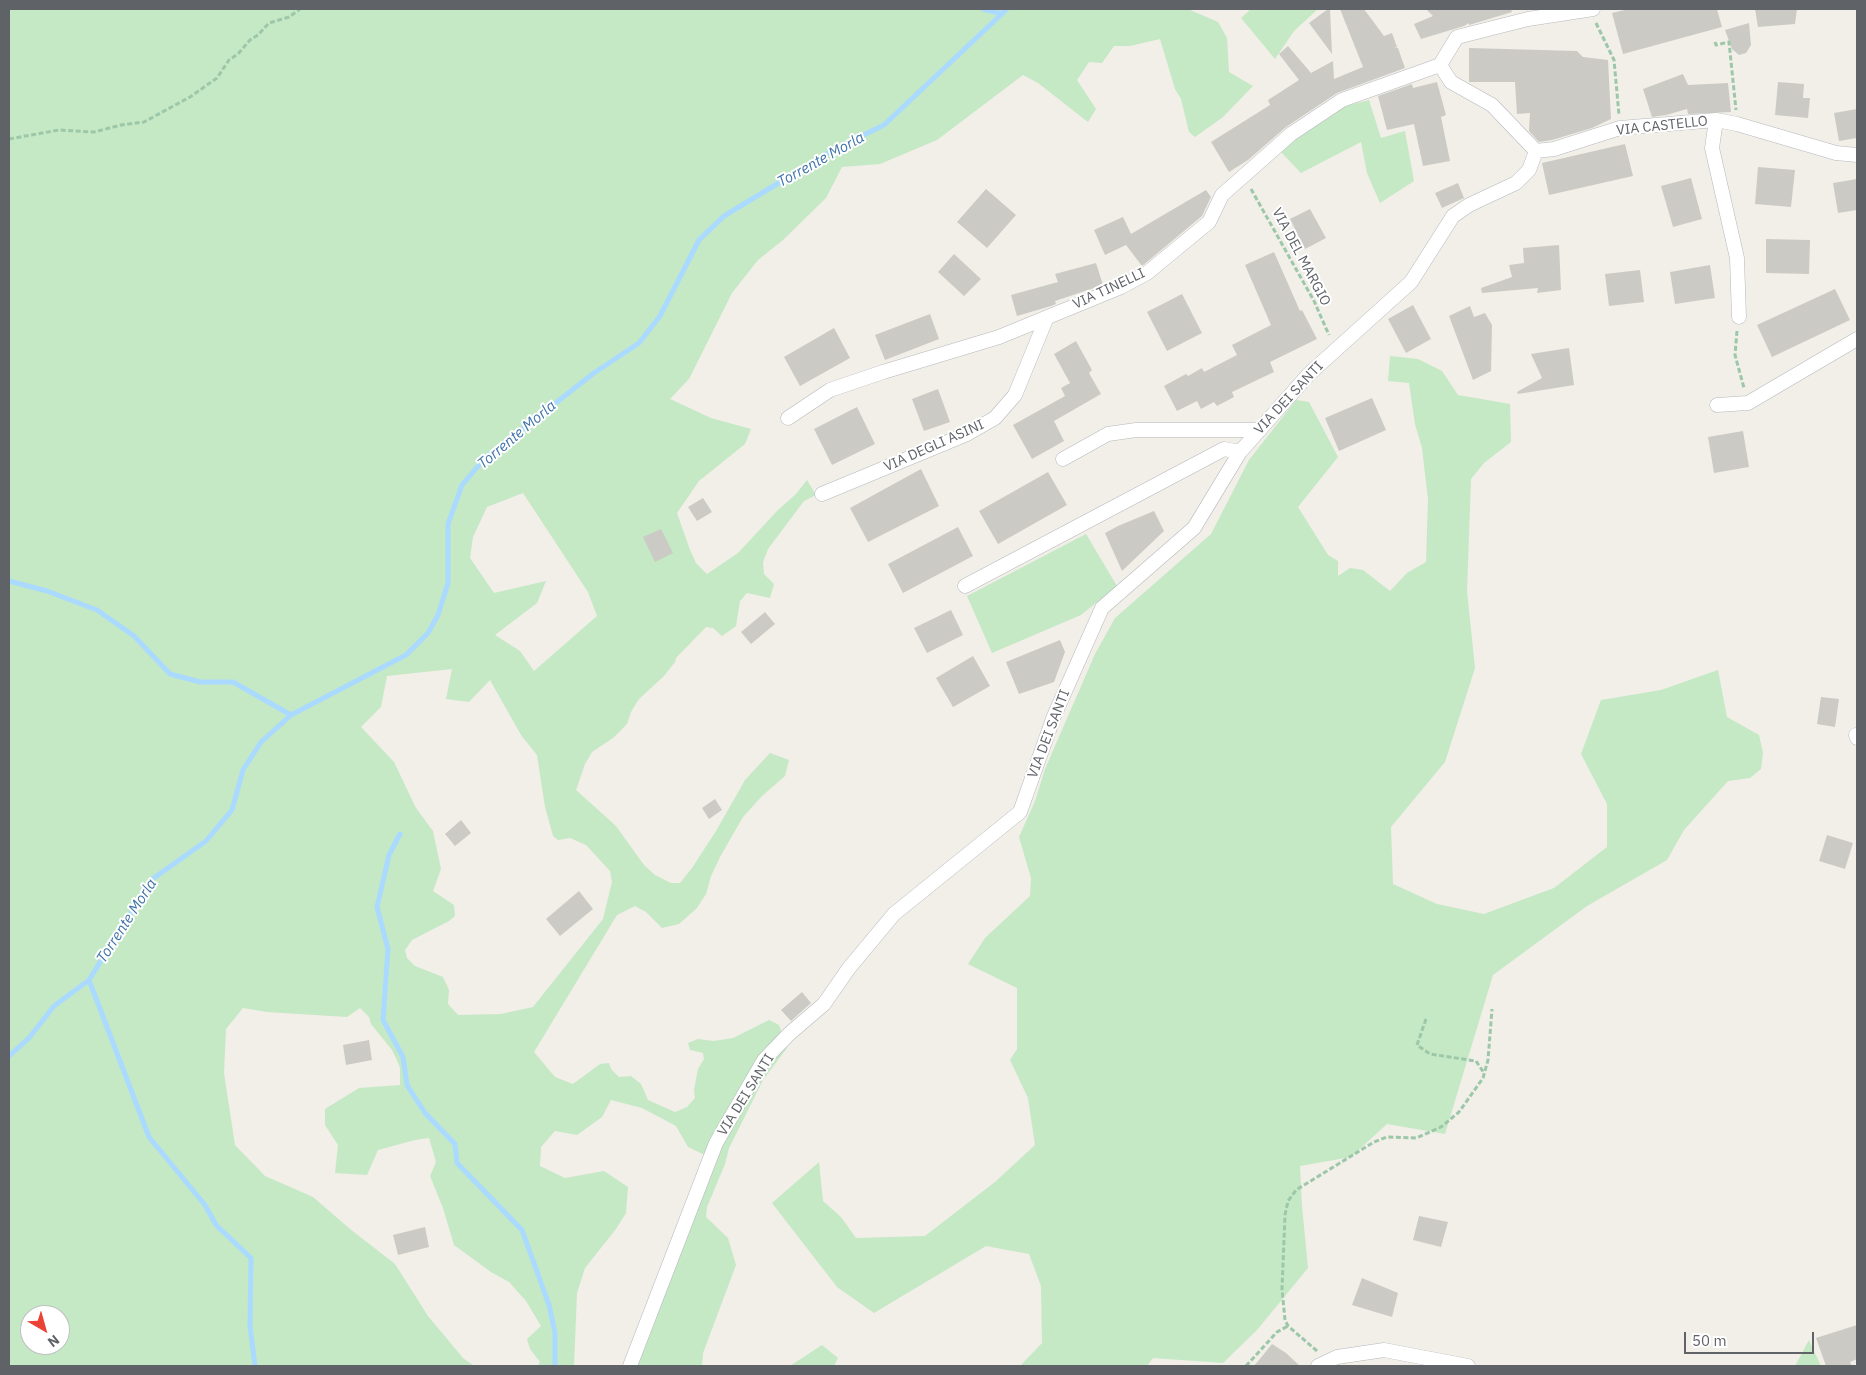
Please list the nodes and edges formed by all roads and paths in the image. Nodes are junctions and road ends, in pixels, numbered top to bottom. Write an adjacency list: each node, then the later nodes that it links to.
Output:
1 (300, 9): 8 (path)
2 (1592, 9): 4 (street); 7 (path)
3 (1715, 42): 6 (path)
4 (1440, 66): 9 (street); 11 (street, VIA TINELLI)
5 (1716, 120): 6 (street, VIA CASTELLO); 7 (street, VIA CASTELLO); 13 (street)
6 (1737, 124): 10 (street, VIA CASTELLO)
7 (1620, 128): 9 (street, VIA CASTELLO)
8 (9, 139)
9 (1536, 151): 15 (street, VIA DEI SANTI)
10 (1857, 154)
11 (1244, 176): 12 (street, VIA TINELLI); 15 (path, VIA DEL MARGIO)
12 (1047, 317): 18 (street, VIA TINELLI); 22 (street, VIA DEGLI ASINI)
13 (1738, 317): 16 (path)
14 (1857, 339): 16 (street)
15 (1335, 350): 19 (street, VIA DEI SANTI)
16 (1748, 403): 17 (street)
17 (1717, 406)
18 (788, 418)
19 (1260, 430): 20 (street, VIA DEI SANTI); 21 (street)
20 (1240, 452): 23 (street); 29 (street, VIA DEI SANTI)
21 (1063, 459)
22 (822, 494)
23 (965, 586)
24 (1492, 1010): 26 (path)
25 (1426, 1018): 26 (path)
26 (1484, 1073): 27 (path)
27 (1288, 1326): 28 (path); 30 (path)
28 (1323, 1364): 31 (street)
29 (630, 1366)
30 (1246, 1366)
31 (1468, 1366)

